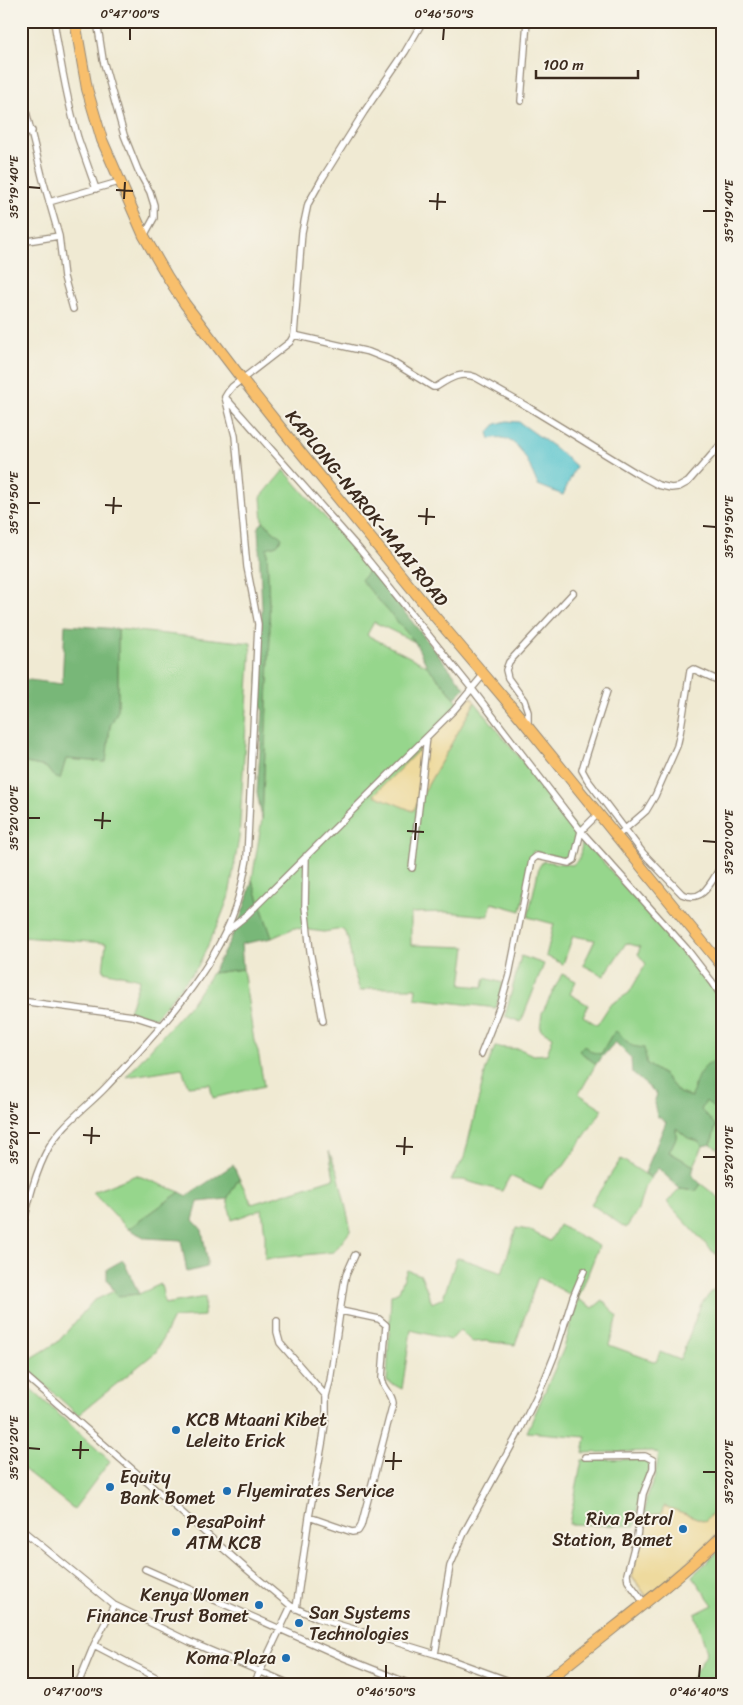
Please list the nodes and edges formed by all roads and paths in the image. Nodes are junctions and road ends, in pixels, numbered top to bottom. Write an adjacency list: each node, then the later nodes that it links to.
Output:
1 (54, 21): 11 (street)
2 (75, 21): 10 (highway, KAPLONG-NAROK-MAAI ROAD)
3 (97, 21): 14 (street)
4 (423, 21): 17 (street)
5 (527, 21): 7 (street)
6 (21, 91): 8 (street)
7 (521, 101)
8 (32, 131): 9 (street); 12 (street)
9 (21, 133)
10 (119, 182): 11 (street); 14 (highway, KAPLONG-NAROK-MAAI ROAD)
11 (96, 188): 12 (street)
12 (49, 202): 13 (street)
13 (59, 236): 15 (street); 16 (street)
14 (144, 236): 18 (highway, KAPLONG-NAROK-MAAI ROAD)
15 (21, 242)
16 (73, 309)
17 (294, 335): 18 (street); 20 (street)
18 (242, 379): 19 (street); 21 (highway, KAPLONG-NAROK-MAAI ROAD)
19 (226, 398): 22 (street); 37 (street)
20 (722, 443)
21 (374, 540): 22 (street); 24 (highway, KAPLONG-NAROK-MAAI ROAD)
22 (360, 550): 26 (street)
23 (573, 593): 28 (street)
24 (484, 674): 26 (street); 28 (highway, KAPLONG-NAROK-MAAI ROAD)
25 (722, 682): 31 (street)
26 (472, 689): 29 (street); 32 (street)
27 (607, 692): 31 (street)
28 (528, 727): 30 (highway, KAPLONG-NAROK-MAAI ROAD)
29 (427, 737): 34 (street); 36 (street)
30 (598, 814): 32 (street); 33 (highway, KAPLONG-NAROK-MAAI ROAD)
31 (626, 828): 33 (street); 35 (street)
32 (581, 831): 39 (street); 43 (street)
33 (616, 837): 38 (highway, KAPLONG-NAROK-MAAI ROAD)
34 (306, 856): 37 (street); 41 (street)
35 (722, 865)
36 (412, 868)
37 (224, 934): 42 (street)
38 (722, 966)
39 (722, 997)
40 (21, 1001): 42 (street)
41 (323, 1021)
42 (161, 1025): 44 (street)
43 (481, 1054)
44 (21, 1234)
45 (355, 1255): 47 (street)
46 (584, 1271): 61 (street)
47 (341, 1311): 50 (street); 52 (street)
48 (277, 1321): 50 (street)
49 (21, 1372): 58 (street)
50 (326, 1396): 52 (street)
51 (585, 1457): 56 (street)
52 (309, 1517): 58 (street)
53 (21, 1529): 57 (street)
54 (722, 1536): 56 (highway)
55 (145, 1569): 59 (street)
56 (645, 1604): 69 (highway)
57 (114, 1605): 60 (street); 62 (street)
58 (294, 1607): 59 (street); 61 (street)
59 (280, 1628): 62 (street); 67 (street)
60 (94, 1645): 63 (street); 64 (street)
61 (435, 1654): 68 (street)
62 (260, 1670): 65 (street); 66 (street)
63 (78, 1684)
64 (169, 1684)
65 (254, 1684)
66 (290, 1684)
67 (410, 1684)
68 (517, 1684)
69 (544, 1684)

